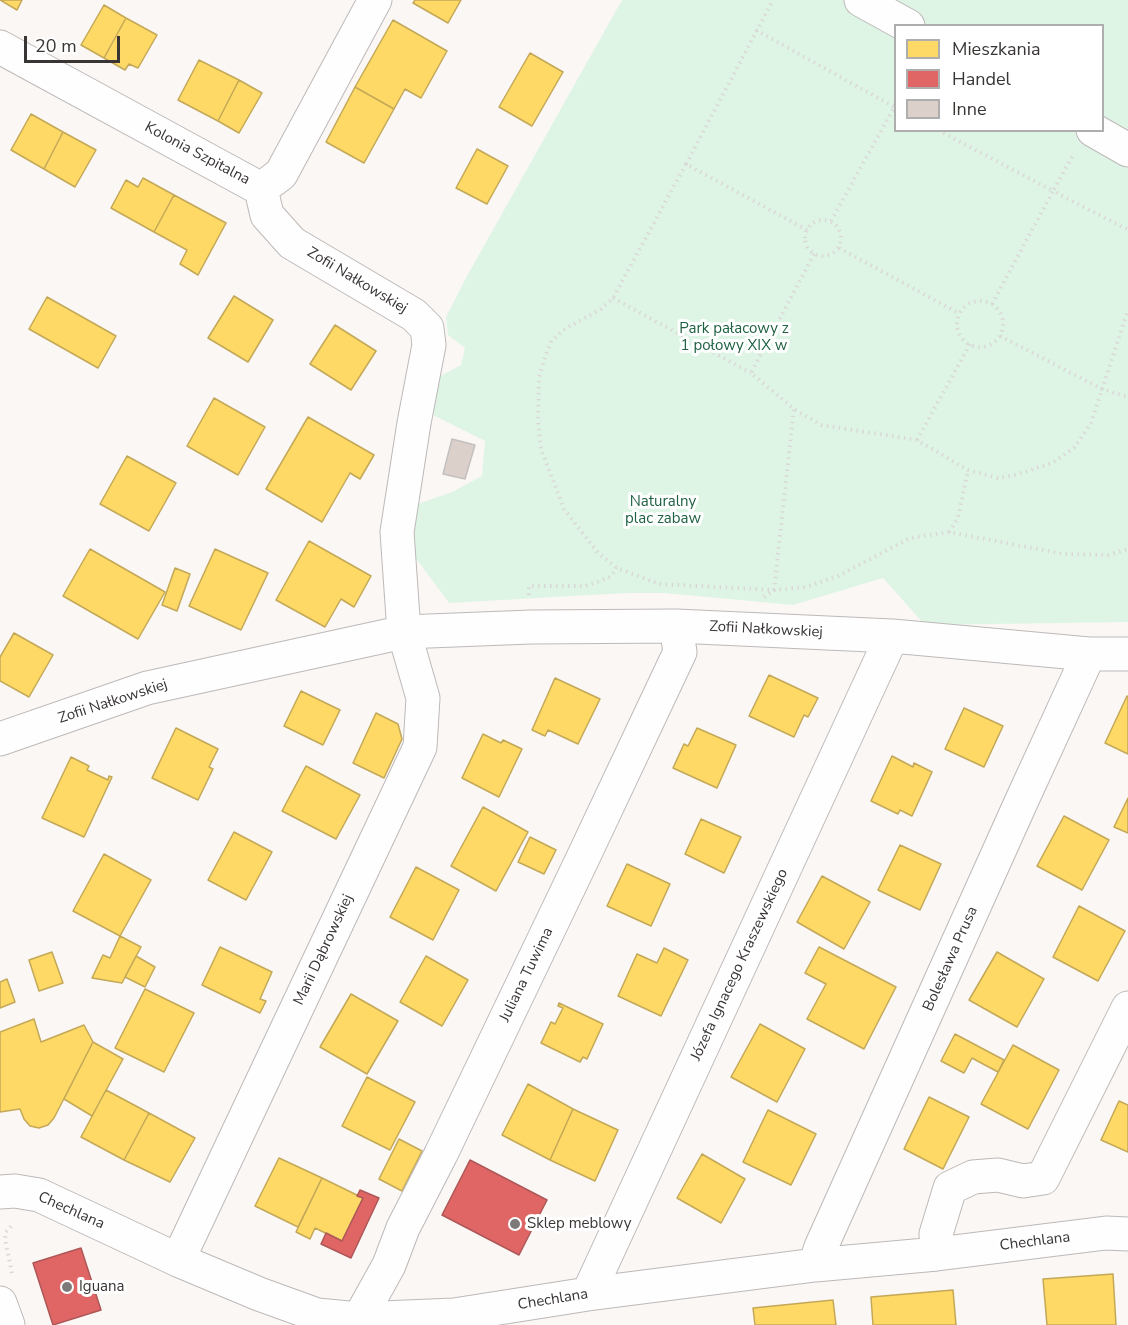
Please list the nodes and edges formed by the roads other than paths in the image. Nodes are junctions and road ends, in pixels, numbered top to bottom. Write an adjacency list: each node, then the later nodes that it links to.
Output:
1 (375, 0): 7 (street, Kolonia Szpitalna)
2 (861, 0): 3 (street)
3 (904, 24)
4 (0, 47): 7 (street, Kolonia Szpitalna)
5 (1084, 141): 6 (street)
6 (1128, 150)
7 (261, 189): 9 (street, Zofii Nałkowskiej)
8 (676, 626): 9 (street, Zofii Nałkowskiej); 10 (street, Zofii Nałkowskiej); 22 (street, Juliana Tuwima)
9 (404, 633): 13 (street, Zofii Nałkowskiej); 18 (street, Marii Dąbrowskiej)
10 (892, 636): 11 (street, Zofii Nałkowskiej); 21 (street, Józefa Ignacego Kraszewskiego)
11 (1089, 654): 12 (street, Zofii Nałkowskiej); 19 (street, Bolesława Prusa)
12 (1128, 654)
13 (0, 739)
14 (1128, 1008): 17 (street)
15 (0, 1192): 18 (street, Chechlana)
16 (1128, 1234): 17 (street, Chechlana)
17 (937, 1254): 19 (street, Chechlana)
18 (178, 1260): 22 (street, Chechlana)
19 (815, 1265): 21 (street, Chechlana)
20 (8, 1293): 23 (street)
21 (588, 1294): 22 (street, Chechlana)
22 (359, 1319)
23 (8, 1325)

